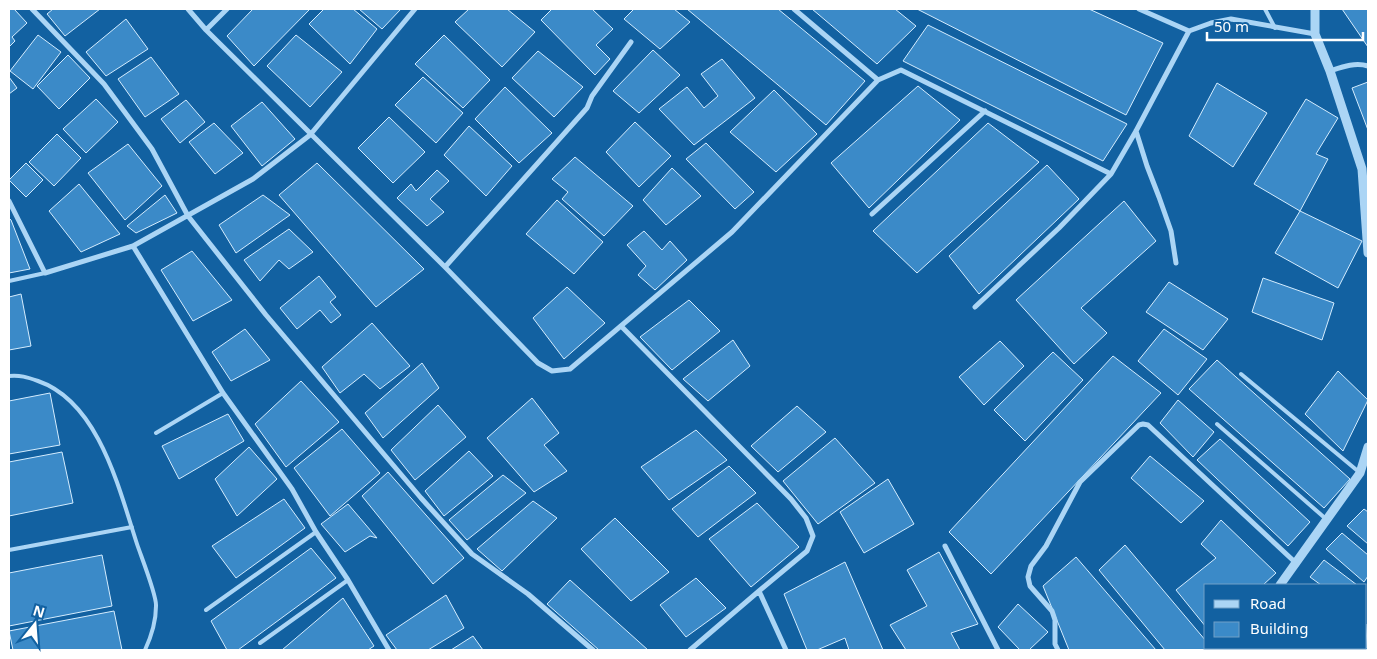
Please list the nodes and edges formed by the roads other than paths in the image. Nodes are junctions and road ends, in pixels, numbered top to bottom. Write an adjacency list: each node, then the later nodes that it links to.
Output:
1 (32, 9): 24 (street)
2 (188, 9): 10 (street)
3 (227, 9): 10 (street)
4 (415, 9): 19 (street)
5 (794, 9): 16 (street)
6 (1139, 9): 11 (street)
7 (1265, 9): 9 (lane)
8 (1315, 9): 12 (street)
9 (1275, 28): 11 (street); 12 (street)
10 (206, 30): 19 (street)
11 (1189, 31): 18 (street)
12 (1315, 34): 15 (street)
13 (631, 42): 28 (street)
14 (1368, 66): 15 (street)
15 (1330, 71): 20 (street)
16 (878, 80): 17 (street); 32 (street)
17 (985, 111): 21 (street); 23 (street)
18 (1136, 131): 21 (street); 27 (street)
19 (310, 135): 24 (street); 28 (street)
20 (1365, 169): 26 (street)
21 (1111, 174): 31 (street)
22 (9, 201): 29 (street)
23 (872, 214)
24 (188, 216): 25 (street); 53 (street)
25 (133, 246): 29 (street); 35 (street)
26 (1368, 253)
27 (1176, 263)
28 (445, 267): 32 (street)
29 (45, 273): 30 (lane)
30 (9, 281)
31 (975, 307)
32 (621, 326): 48 (street)
33 (1241, 374): 39 (lane)
34 (9, 376): 41 (lane)
35 (223, 393): 37 (lane); 42 (street)
36 (1217, 424): 40 (lane)
37 (156, 432)
38 (1368, 447): 39 (street)
39 (1360, 473): 40 (street)
40 (1328, 520): 45 (street)
41 (132, 527): 44 (lane); 51 (lane)
42 (316, 532): 46 (street); 49 (lane)
43 (945, 546): 56 (street)
44 (9, 550)
45 (1297, 564): 47 (street); 57 (street)
46 (348, 580): 50 (lane); 52 (street)
47 (1281, 584)
48 (759, 591): 54 (street); 55 (street)
49 (206, 610)
50 (260, 643)
51 (145, 650)
52 (390, 650)
53 (593, 650)
54 (690, 650)
55 (786, 650)
56 (998, 650)
57 (1058, 650)

